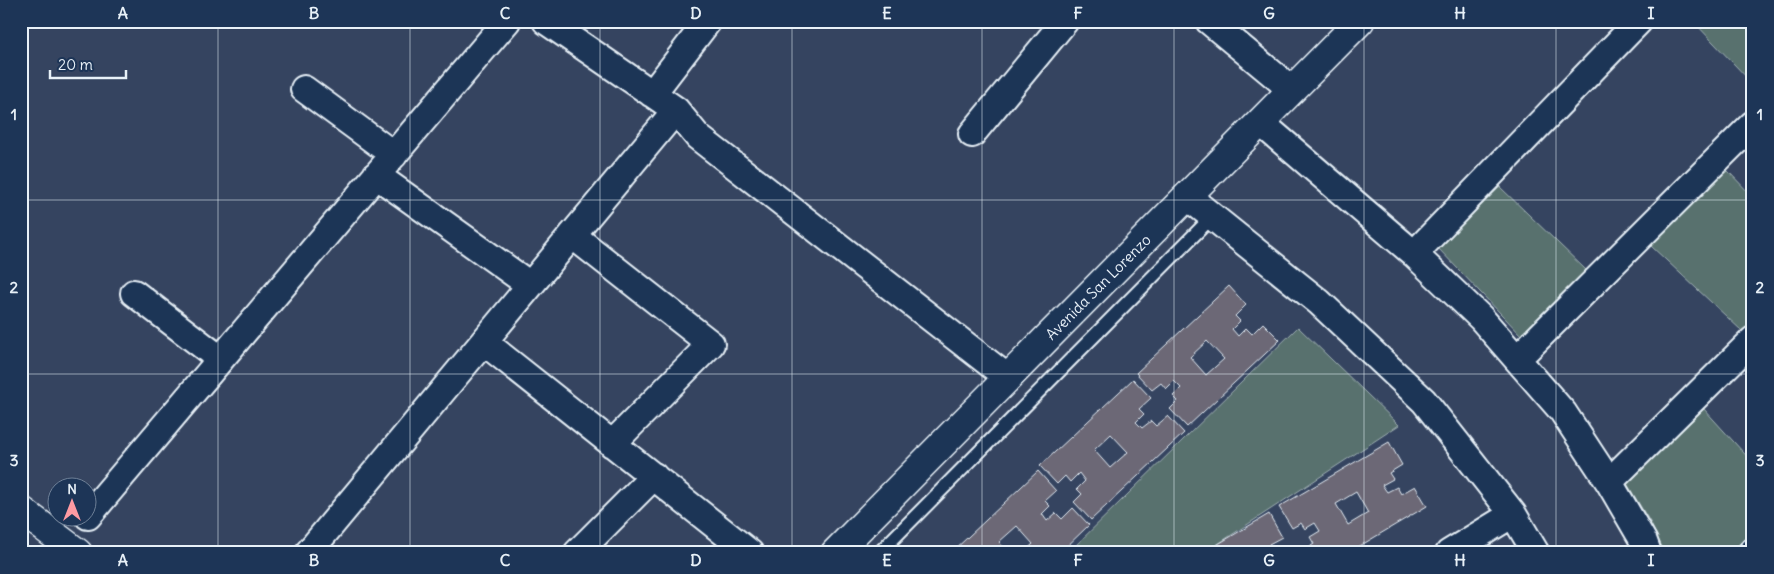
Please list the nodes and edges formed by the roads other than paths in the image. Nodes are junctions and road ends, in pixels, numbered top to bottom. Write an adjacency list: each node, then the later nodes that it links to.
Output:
1 (507, 21): 15 (street)
2 (546, 21): 10 (street)
3 (708, 21): 10 (street)
4 (1065, 21): 14 (street)
5 (1209, 21): 9 (street)
6 (1360, 21): 9 (street, Avenida San Lorenzo)
7 (1639, 21): 20 (street)
8 (304, 89): 15 (street)
9 (1292, 90): 12 (street, Avenida San Lorenzo)
10 (652, 94): 11 (street)
11 (676, 110): 19 (street); 27 (street)
12 (1260, 122): 17 (street, Avenida San Lorenzo); 20 (street)
13 (1753, 124): 26 (street)
14 (972, 134)
15 (394, 155): 16 (street)
16 (376, 175): 21 (street); 25 (street)
17 (1188, 197): 18 (street); 27 (street, Avenida San Lorenzo)
18 (1212, 217): 33 (street); 40 (lane)
19 (572, 235): 21 (street); 28 (street)
20 (1414, 254): 26 (street)
21 (530, 285): 24 (street)
22 (134, 293): 25 (street)
23 (1753, 340): 30 (street)
24 (484, 342): 28 (street); 36 (street)
25 (220, 359): 31 (street)
26 (1517, 359): 30 (street)
27 (1008, 378): 39 (street, Avenida San Lorenzo)
28 (612, 444): 29 (street)
29 (654, 476): 37 (street); 38 (street)
30 (1609, 482): 43 (street)
31 (98, 503)
32 (21, 510): 35 (street)
33 (1513, 514): 41 (street); 42 (street)
34 (82, 526): 35 (street)
35 (71, 548)
36 (308, 553)
37 (577, 553)
38 (750, 553)
39 (834, 553)
40 (879, 553)
41 (1449, 553)
42 (1536, 553)
43 (1648, 553)

